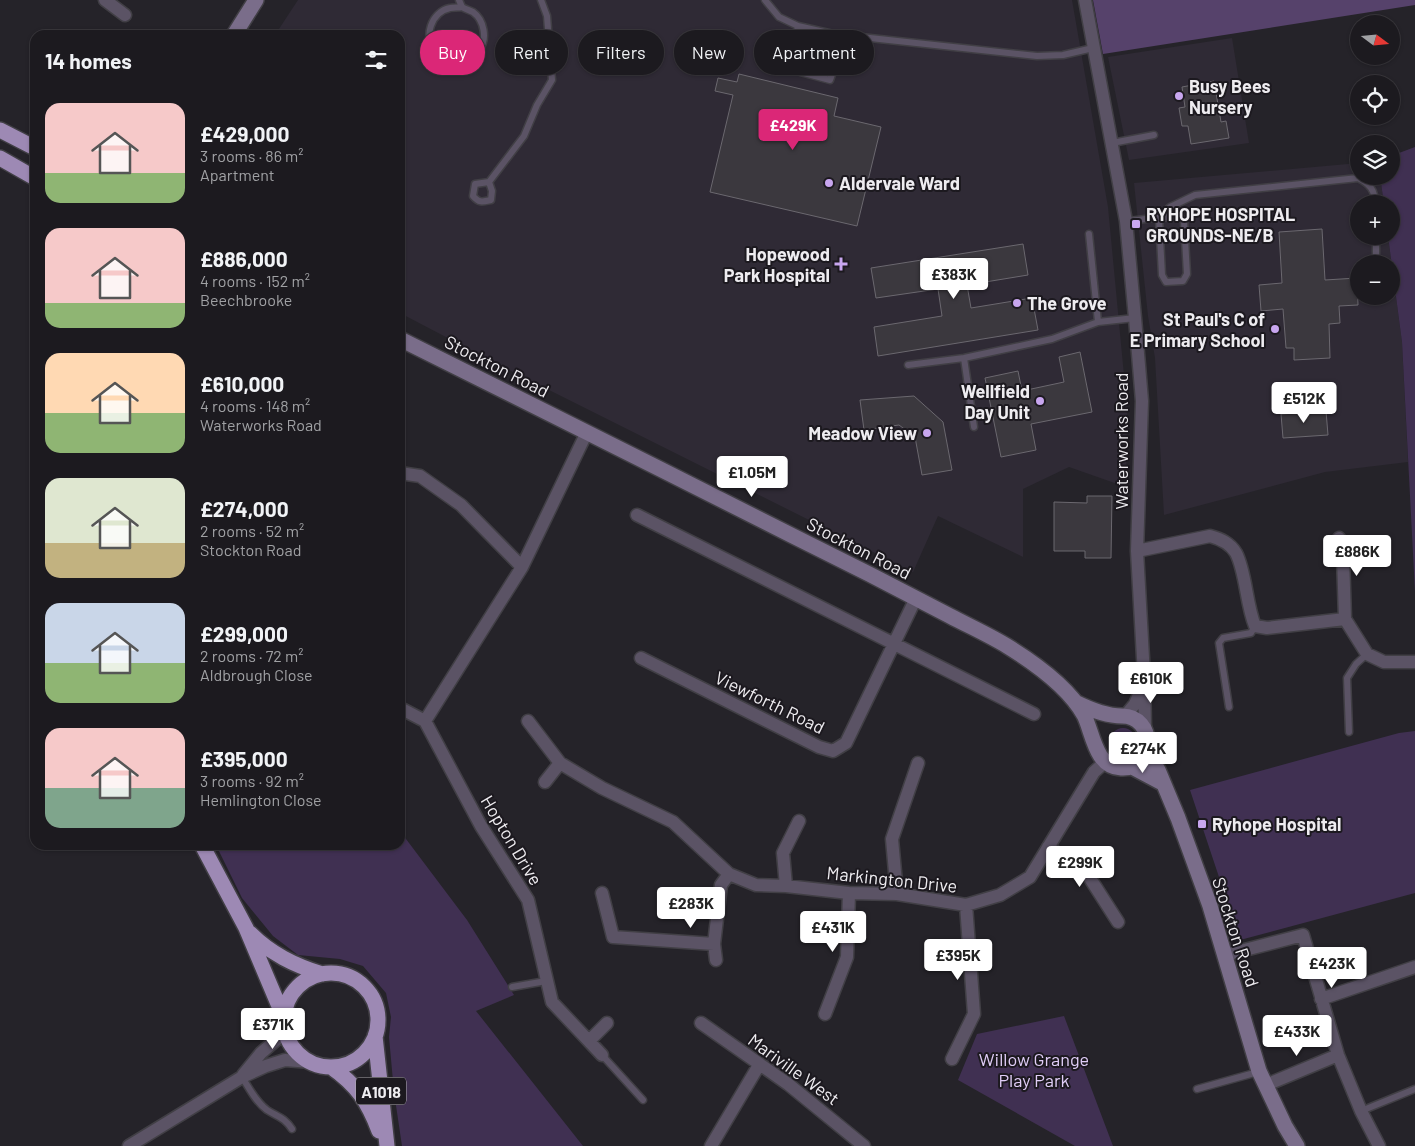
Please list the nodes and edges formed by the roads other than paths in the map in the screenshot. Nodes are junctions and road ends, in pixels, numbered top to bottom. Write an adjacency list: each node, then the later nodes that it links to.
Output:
1 (105, 0): 8 (street)
2 (256, 0): 10 (main road)
3 (459, 0): 7 (lane)
4 (541, 0): 23 (lane)
5 (765, 0): 9 (lane)
6 (1085, 0): 14 (street, Waterworks Road)
7 (462, 8): 7 (lane)
8 (125, 15)
9 (798, 26): 11 (lane); 12 (lane)
10 (237, 30)
11 (797, 30)
12 (820, 30)
13 (874, 38): 14 (lane)
14 (1094, 48): 19 (street, Waterworks Road)
15 (811, 75): 16 (lane)
16 (832, 75)
17 (0, 130): 20 (highway)
18 (1154, 135): 19 (lane)
19 (1112, 143): 26 (street, Waterworks Road)
20 (30, 145)
21 (0, 158): 22 (highway)
22 (30, 175)
23 (489, 182)
24 (1374, 195): 25 (lane)
25 (1159, 218): 25 (lane); 26 (lane)
26 (1126, 221): 30 (street, Waterworks Road)
27 (1089, 234): 31 (lane)
28 (1376, 245): 29 (lane)
29 (1376, 254)
30 (1135, 318): 31 (lane); 40 (street, Waterworks Road)
31 (1098, 322): 33 (lane)
32 (405, 341): 36 (main road, Stockton Road)
33 (964, 358): 34 (lane); 35 (lane)
34 (908, 365)
35 (974, 427)
36 (587, 432): 41 (street); 42 (main road, Stockton Road)
37 (405, 474): 41 (street)
38 (637, 515): 45 (street)
39 (1339, 538): 43 (street)
40 (1137, 550): 44 (street); 49 (street, Waterworks Road)
41 (522, 568): 55 (street)
42 (916, 598): 45 (street, Viewforth Road); 50 (main road, Stockton Road)
43 (1345, 618): 44 (street); 46 (street)
44 (1255, 626): 51 (lane)
45 (894, 646): 47 (street, Viewforth Road); 53 (street)
46 (1367, 654): 48 (street); 58 (lane)
47 (641, 658)
48 (1415, 662)
49 (1144, 676): 54 (street, Waterworks Road); 57 (street, Waterworks Road)
50 (1075, 702): 54 (main road, Stockton Road); 59 (main road, Stockton Road)
51 (1229, 707)
52 (405, 710): 55 (street)
53 (1034, 714)
54 (1120, 716): 57 (main road, Stockton Road); 59 (main road)
55 (426, 721): 83 (street, Hopton Drive)
56 (528, 721): 62 (street, Markington Drive)
57 (1145, 729): 60 (main road, Stockton Road)
58 (1349, 732)
59 (1096, 745): 61 (main road, Stockton Road)
60 (1147, 751): 64 (main road); 66 (main road, Stockton Road)
61 (1105, 762): 64 (main road); 68 (street, Markington Drive)
62 (560, 763): 65 (street); 70 (street, Markington Drive)
63 (918, 763): 74 (street)
64 (1132, 767): 66 (main road)
65 (545, 782)
66 (1164, 784): 79 (main road, Stockton Road)
67 (799, 821): 71 (street)
68 (1048, 847): 75 (street, Markington Drive); 76 (street)
69 (205, 850): 77 (highway, A1018)
70 (729, 874): 71 (street, Markington Drive); 78 (street)
71 (786, 886): 73 (street, Markington Drive)
72 (602, 893): 78 (street)
73 (849, 893): 74 (street, Markington Drive); 86 (street)
74 (897, 894): 75 (street, Markington Drive)
75 (966, 905): 94 (street)
76 (1118, 922)
77 (246, 928): 82 (highway, A1018); 89 (highway, A1018)
78 (714, 944): 80 (street)
79 (1225, 955): 85 (street); 99 (main road, Stockton Road)
80 (716, 960)
81 (1415, 967): 85 (street)
82 (322, 974): 89 (highway); 90 (highway, A1018)
83 (546, 981): 84 (lane); 91 (street, Hopton Drive)
84 (512, 987)
85 (1321, 999): 93 (street)
86 (825, 1014)
87 (607, 1023): 91 (street)
88 (701, 1023): 96 (street, Mariville West)
89 (284, 1024): 95 (highway, A1018); 98 (street)
90 (375, 1036): 97 (highway, A1018); 106 (highway, A1018)
91 (589, 1041): 92 (street, Hopton Drive)
92 (602, 1055): 102 (lane)
93 (1338, 1055): 99 (street); 103 (street)
94 (952, 1059)
95 (311, 1062): 97 (highway, A1018); 98 (street)
96 (759, 1065): 107 (street); 108 (street, Mariville West)
97 (332, 1067): 106 (highway, A1018)
98 (242, 1077): 104 (lane); 105 (street)
99 (1263, 1078): 100 (lane); 109 (main road, Stockton Road)
100 (1197, 1089)
101 (1415, 1089): 103 (lane)
102 (644, 1100)
103 (1361, 1111): 110 (street)
104 (292, 1129)
105 (128, 1146)
106 (386, 1146)
107 (711, 1146)
108 (864, 1146)
109 (1297, 1146)
110 (1379, 1146)

